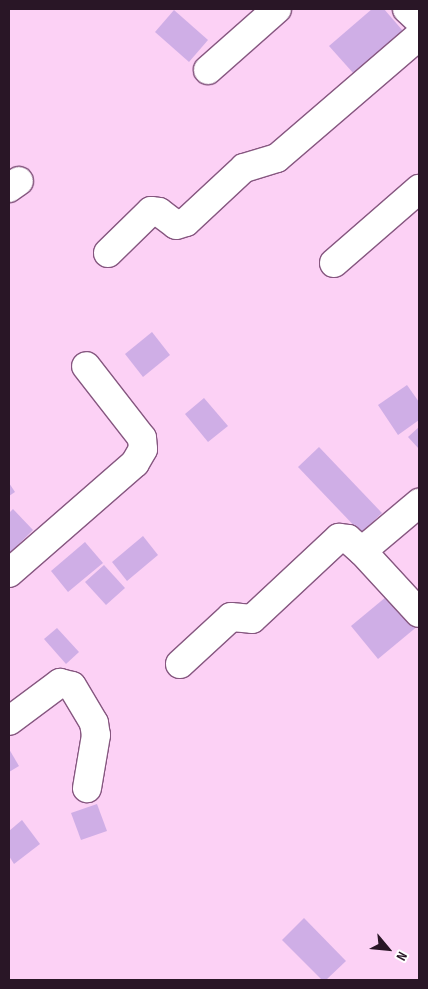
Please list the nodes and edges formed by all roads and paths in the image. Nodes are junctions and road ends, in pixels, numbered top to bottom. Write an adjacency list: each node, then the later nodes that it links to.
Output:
1 (277, 9): 5 (street)
2 (407, 9): 3 (street)
3 (419, 20)
4 (419, 36): 7 (street)
5 (208, 70)
6 (419, 189): 8 (street)
7 (108, 253)
8 (334, 263)
9 (86, 366): 12 (street)
10 (419, 503): 11 (street)
11 (362, 551): 13 (street); 14 (street)
12 (9, 573)
13 (419, 613)
14 (180, 664)
15 (9, 721): 16 (street)
16 (87, 788)

